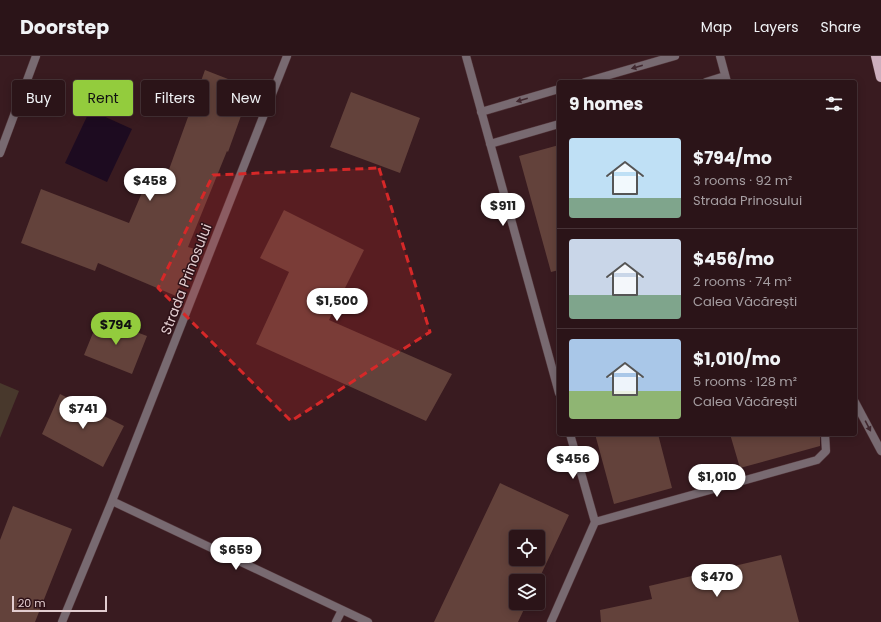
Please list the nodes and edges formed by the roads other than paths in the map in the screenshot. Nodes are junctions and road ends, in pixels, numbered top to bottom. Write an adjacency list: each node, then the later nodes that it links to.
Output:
1 (36, 56): 14 (street)
2 (287, 56): 20 (street, Strada Prinosului)
3 (466, 56): 11 (street)
4 (675, 56): 9 (street, one-way to 9)
5 (720, 56): 8 (street)
6 (876, 56): 7 (main road)
7 (881, 77)
8 (726, 79)
9 (592, 80)
10 (557, 90): 11 (street, one-way to 11)
11 (481, 112): 13 (street)
12 (557, 125): 13 (street)
13 (490, 144): 15 (street)
14 (0, 152)
15 (557, 386)
16 (857, 406): 19 (street, one-way to 19)
17 (571, 436): 21 (street)
18 (825, 436): 21 (street)
19 (881, 451)
20 (112, 501): 22 (street); 23 (street, Strada Prinosului)
21 (595, 522): 26 (street)
22 (342, 610): 24 (street); 25 (street)
23 (62, 622)
24 (336, 622)
25 (368, 622)
26 (551, 622)

